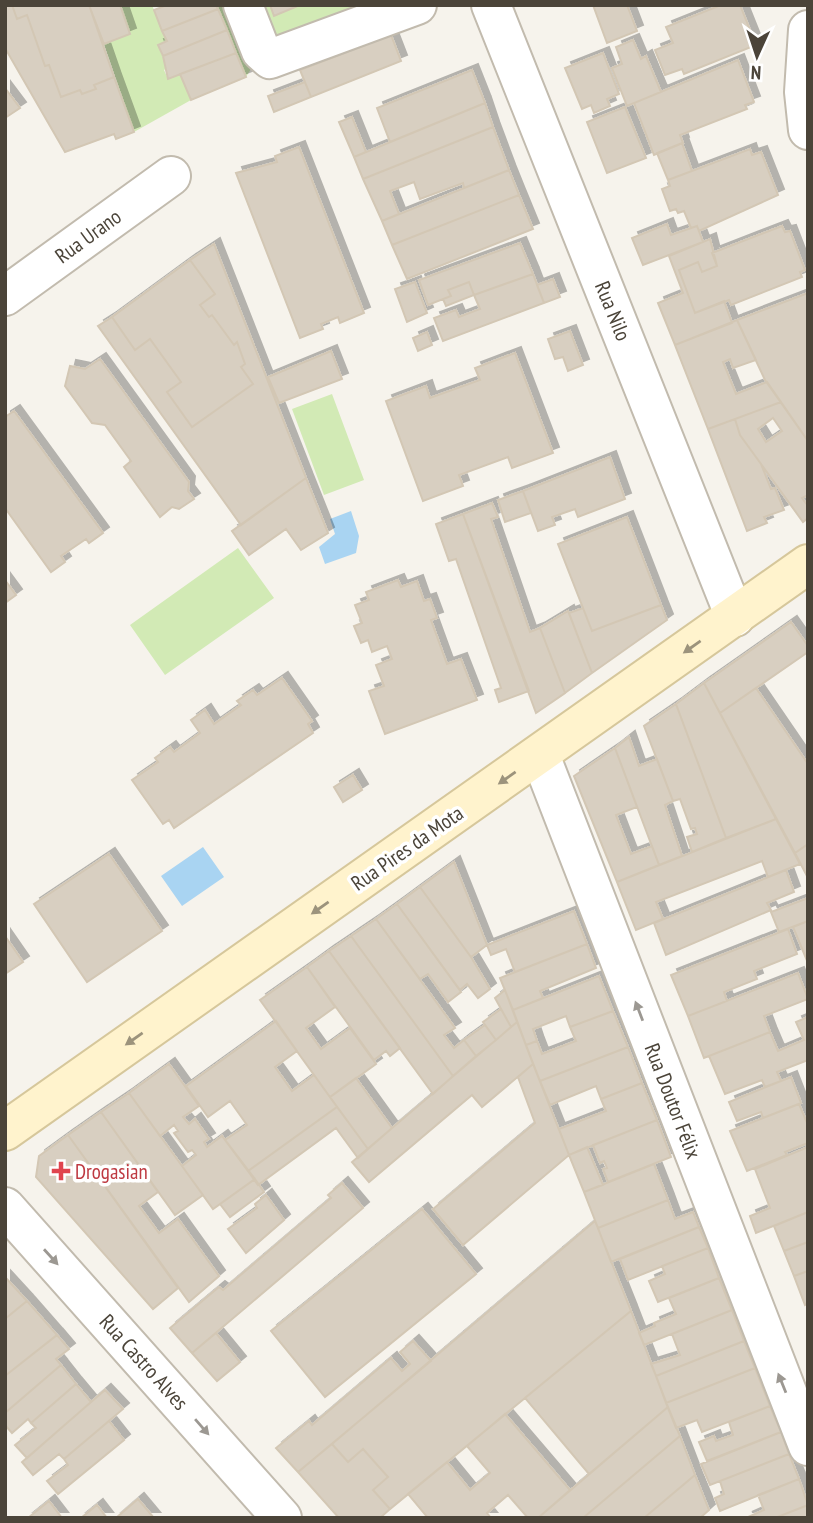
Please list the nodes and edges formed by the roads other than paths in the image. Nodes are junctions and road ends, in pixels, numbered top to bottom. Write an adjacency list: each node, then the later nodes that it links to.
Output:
1 (243, 5): 2 (street)
2 (417, 5)
3 (491, 5): 9 (street, Rua Nilo)
4 (808, 30): 5 (street)
5 (808, 130)
6 (171, 176): 7 (street, Rua Urano)
7 (5, 296)
8 (808, 564): 9 (street, Rua Pires da Mota)
9 (735, 617): 10 (street, Rua Pires da Mota, one-way to 10)
10 (540, 755): 11 (street, Rua Pires da Mota, one-way to 11); 13 (street, Rua Doutor Félix, one-way to 10)
11 (5, 1131)
12 (5, 1207): 14 (street, Rua Castro Alves, one-way to 14)
13 (808, 1446)
14 (282, 1518)

